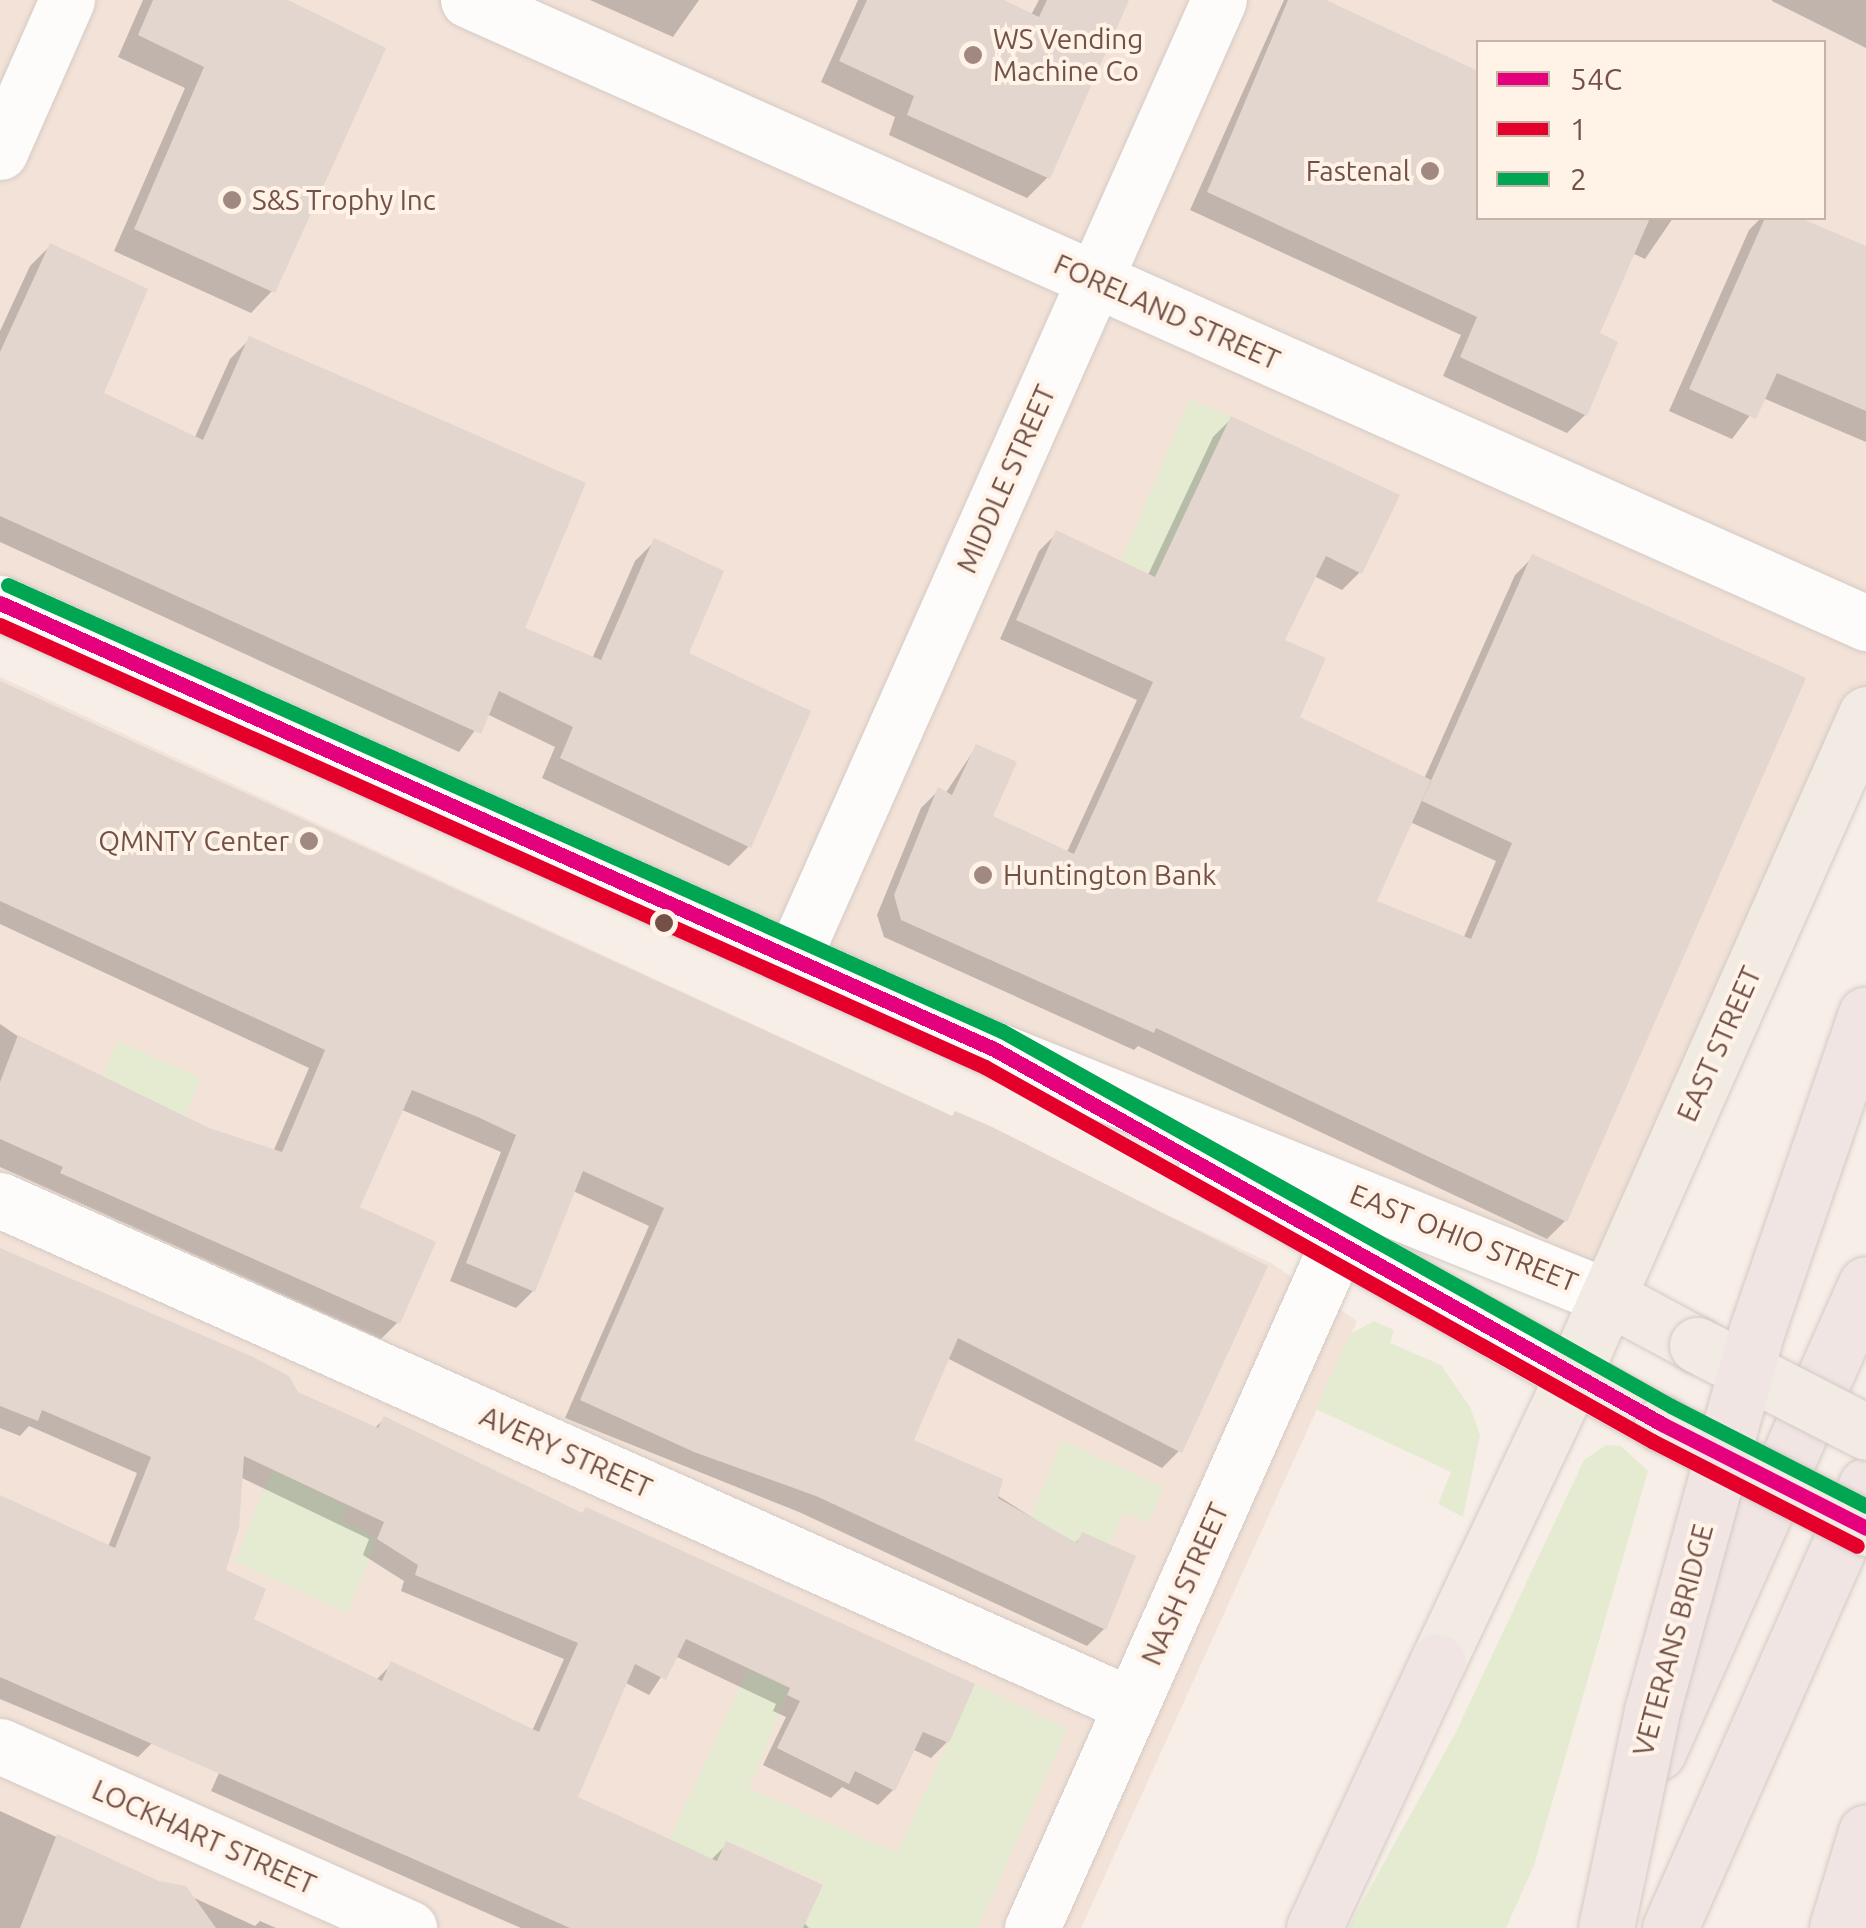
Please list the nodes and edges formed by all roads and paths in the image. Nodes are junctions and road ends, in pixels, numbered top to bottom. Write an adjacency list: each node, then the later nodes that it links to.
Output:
1 (68, 0): 4 (street)
2 (468, 0): 5 (street, FORELAND STREET)
3 (1219, 0): 5 (street, MIDDLE STREET)
4 (0, 152)
5 (1095, 279): 7 (street, FORELAND STREET); 9 (street, MIDDLE STREET)
6 (0, 602): 9 (street, EAST OHIO STREET)
7 (1866, 624)
8 (1866, 714): 15 (main road, EAST STREET)
9 (794, 958): 11 (street, EAST OHIO STREET)
10 (1866, 1014): 28 (highway, VETERANS BRIDGE, bridge)
11 (994, 1049): 13 (street, EAST OHIO STREET); 15 (street, EAST OHIO STREET)
12 (0, 1200): 21 (street, AVERY STREET)
13 (1339, 1240): 16 (street, EAST OHIO STREET); 21 (street, NASH STREET)
14 (1866, 1284): 27 (highway)
15 (1608, 1297): 16 (main road, EAST STREET); 17 (main road, EAST OHIO STREET, bridge)
16 (1573, 1375): 19 (main road, EAST OHIO STREET, bridge); 20 (main road, EAST STREET)
17 (1866, 1432)
18 (1866, 1486): 29 (highway)
19 (1866, 1528)
20 (1438, 1661): 26 (highway)
21 (1132, 1705): 25 (street, NASH STREET)
22 (0, 1746): 24 (street, LOCKHART STREET)
23 (1866, 1832): 30 (highway)
24 (409, 1928)
25 (1032, 1928)
26 (1314, 1928)
27 (1578, 1928)
28 (1606, 1928)
29 (1670, 1928)
30 (1837, 1928)

